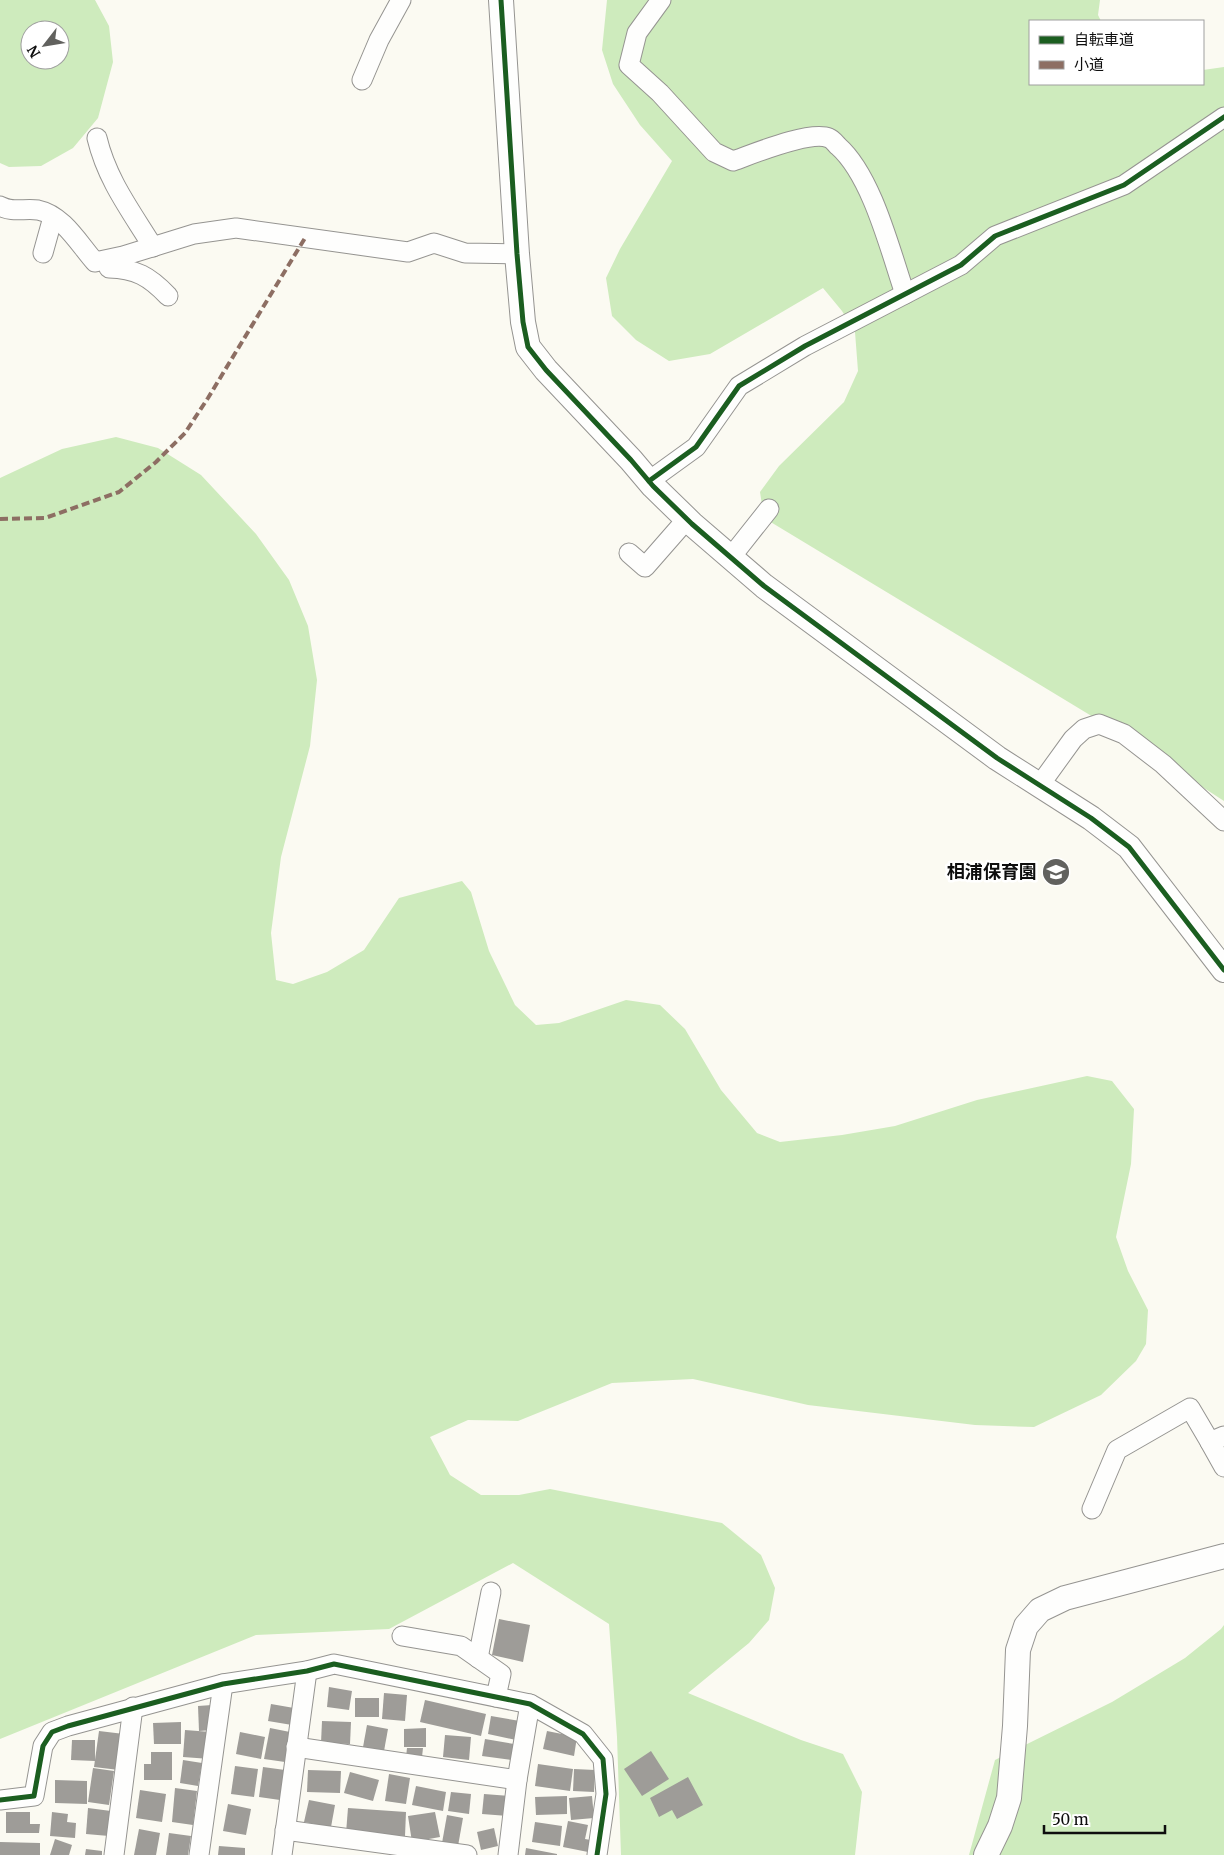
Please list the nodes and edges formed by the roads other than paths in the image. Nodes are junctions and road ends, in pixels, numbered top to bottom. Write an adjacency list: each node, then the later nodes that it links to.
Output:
1 (401, 0): 4 (street)
2 (501, 0): 11 (street)
3 (661, 0): 13 (street)
4 (362, 80)
5 (1224, 117): 13 (street)
6 (96, 138): 9 (street)
7 (0, 206): 8 (street)
8 (52, 216): 10 (street); 12 (street)
9 (153, 247): 11 (street); 12 (street)
10 (43, 253)
11 (517, 254): 15 (street)
12 (109, 259): 14 (street)
13 (905, 294): 15 (street)
14 (168, 296)
15 (648, 481): 17 (street)
16 (769, 509): 19 (street)
17 (687, 519): 18 (street); 19 (street)
18 (629, 553)
19 (731, 557): 20 (street)
20 (1039, 786): 21 (street); 22 (street)
21 (1224, 821)
22 (1224, 970)
23 (1217, 1439): 24 (street); 25 (street)
24 (1224, 1467)
25 (1092, 1508)
26 (1224, 1556): 45 (street)
27 (491, 1592): 29 (street)
28 (402, 1636): 29 (street)
29 (478, 1658): 32 (street)
30 (307, 1670): 31 (street); 32 (street); 35 (street)
31 (223, 1684): 34 (street); 40 (street)
32 (496, 1697): 33 (street)
33 (530, 1704): 36 (street); 44 (street)
34 (133, 1707): 37 (street); 39 (street)
35 (296, 1747): 36 (street); 38 (street)
36 (517, 1780): 43 (street)
37 (0, 1800)
38 (285, 1830): 41 (street); 42 (street)
39 (114, 1855)
40 (198, 1855)
41 (282, 1855)
42 (467, 1855)
43 (508, 1855)
44 (597, 1855)
45 (986, 1855)

